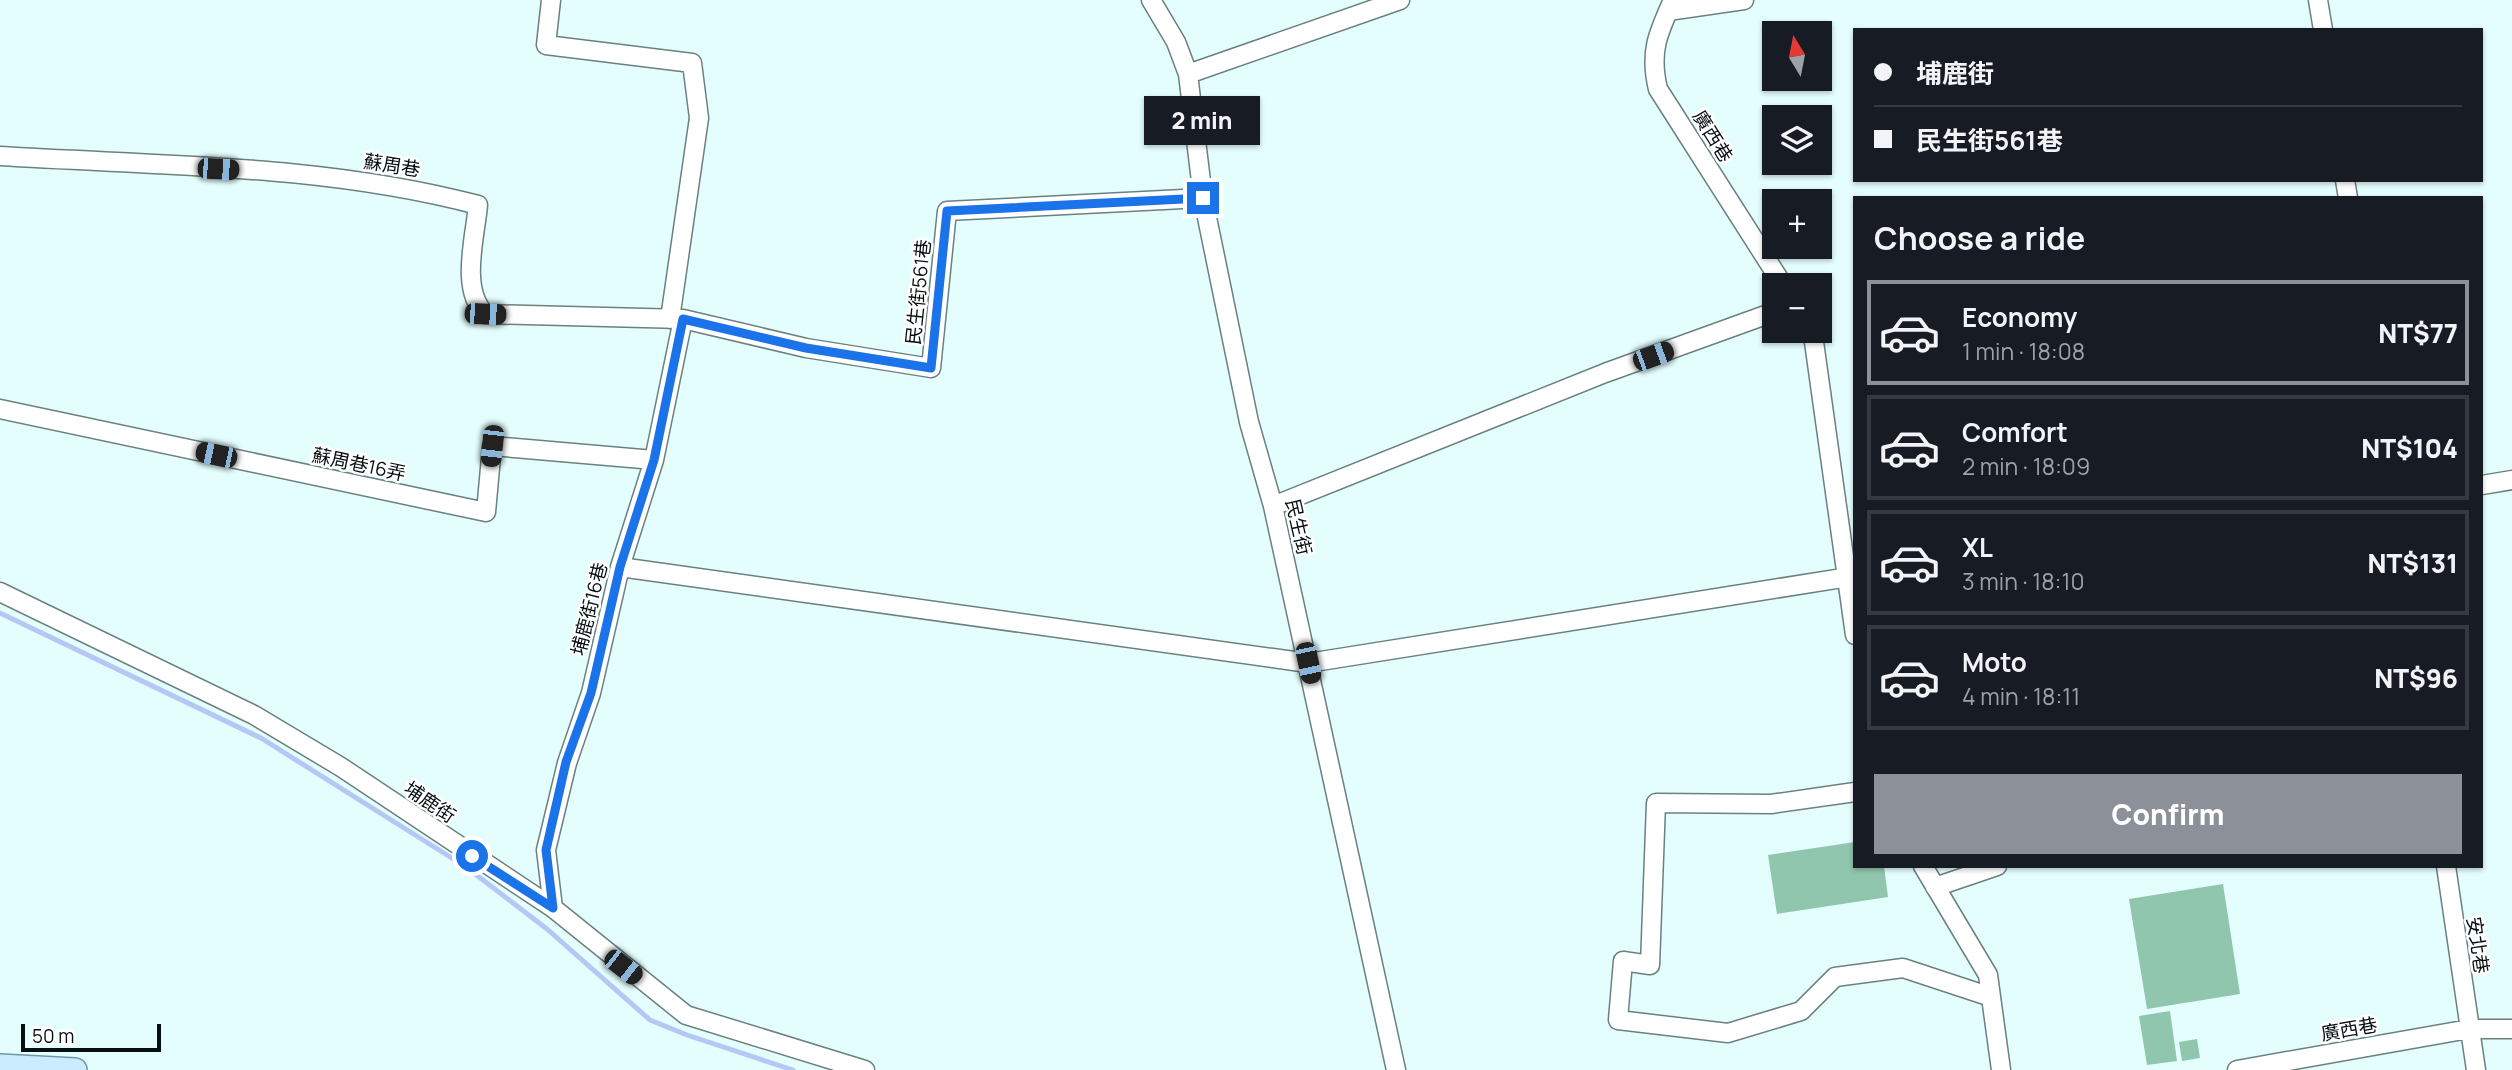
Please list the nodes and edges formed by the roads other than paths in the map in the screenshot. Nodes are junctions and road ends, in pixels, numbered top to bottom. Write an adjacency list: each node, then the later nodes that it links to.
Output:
1 (551, 0): 13 (street, 埔鹿街16巷)
2 (1151, 0): 8 (street, 民生街)
3 (1400, 0): 8 (street)
4 (1744, 0): 6 (street)
5 (2318, 0): 7 (street)
6 (1671, 5): 11 (street, 廣西巷)
7 (2323, 28)
8 (1188, 74): 10 (street, 民生街)
9 (0, 156): 13 (street, 蘇周巷)
10 (1203, 198): 13 (street, 民生街561巷); 19 (street, 民生街)
11 (1775, 273)
12 (1762, 316): 19 (street)
13 (677, 319): 16 (street, 埔鹿街16巷)
14 (1814, 343): 21 (street)
15 (0, 409): 16 (street, 蘇周巷16弄)
16 (654, 460): 20 (street, 埔鹿街16巷)
17 (2512, 480): 18 (street)
18 (2483, 485)
19 (1273, 506): 24 (street, 民生街)
20 (620, 567): 24 (street); 30 (street, 埔鹿街16巷)
21 (1851, 576): 23 (street); 24 (street)
22 (0, 592): 30 (street, 埔鹿街)
23 (1853, 606)
24 (1308, 663): 37 (street, 民生街)
25 (1853, 793): 31 (street)
26 (1924, 868): 29 (street)
27 (1991, 868): 29 (street)
28 (2446, 868): 32 (street, 安北巷)
29 (1935, 887): 31 (street)
30 (553, 908): 36 (street, 埔鹿街)
31 (1991, 997): 38 (street)
32 (2469, 1029): 33 (street); 39 (street, 廣西巷); 40 (street, 安北巷)
33 (2512, 1029)
34 (0, 1066): 35 (main road)
35 (75, 1070)
36 (865, 1070)
37 (1396, 1070)
38 (2001, 1070)
39 (2237, 1070)
40 (2476, 1070)

